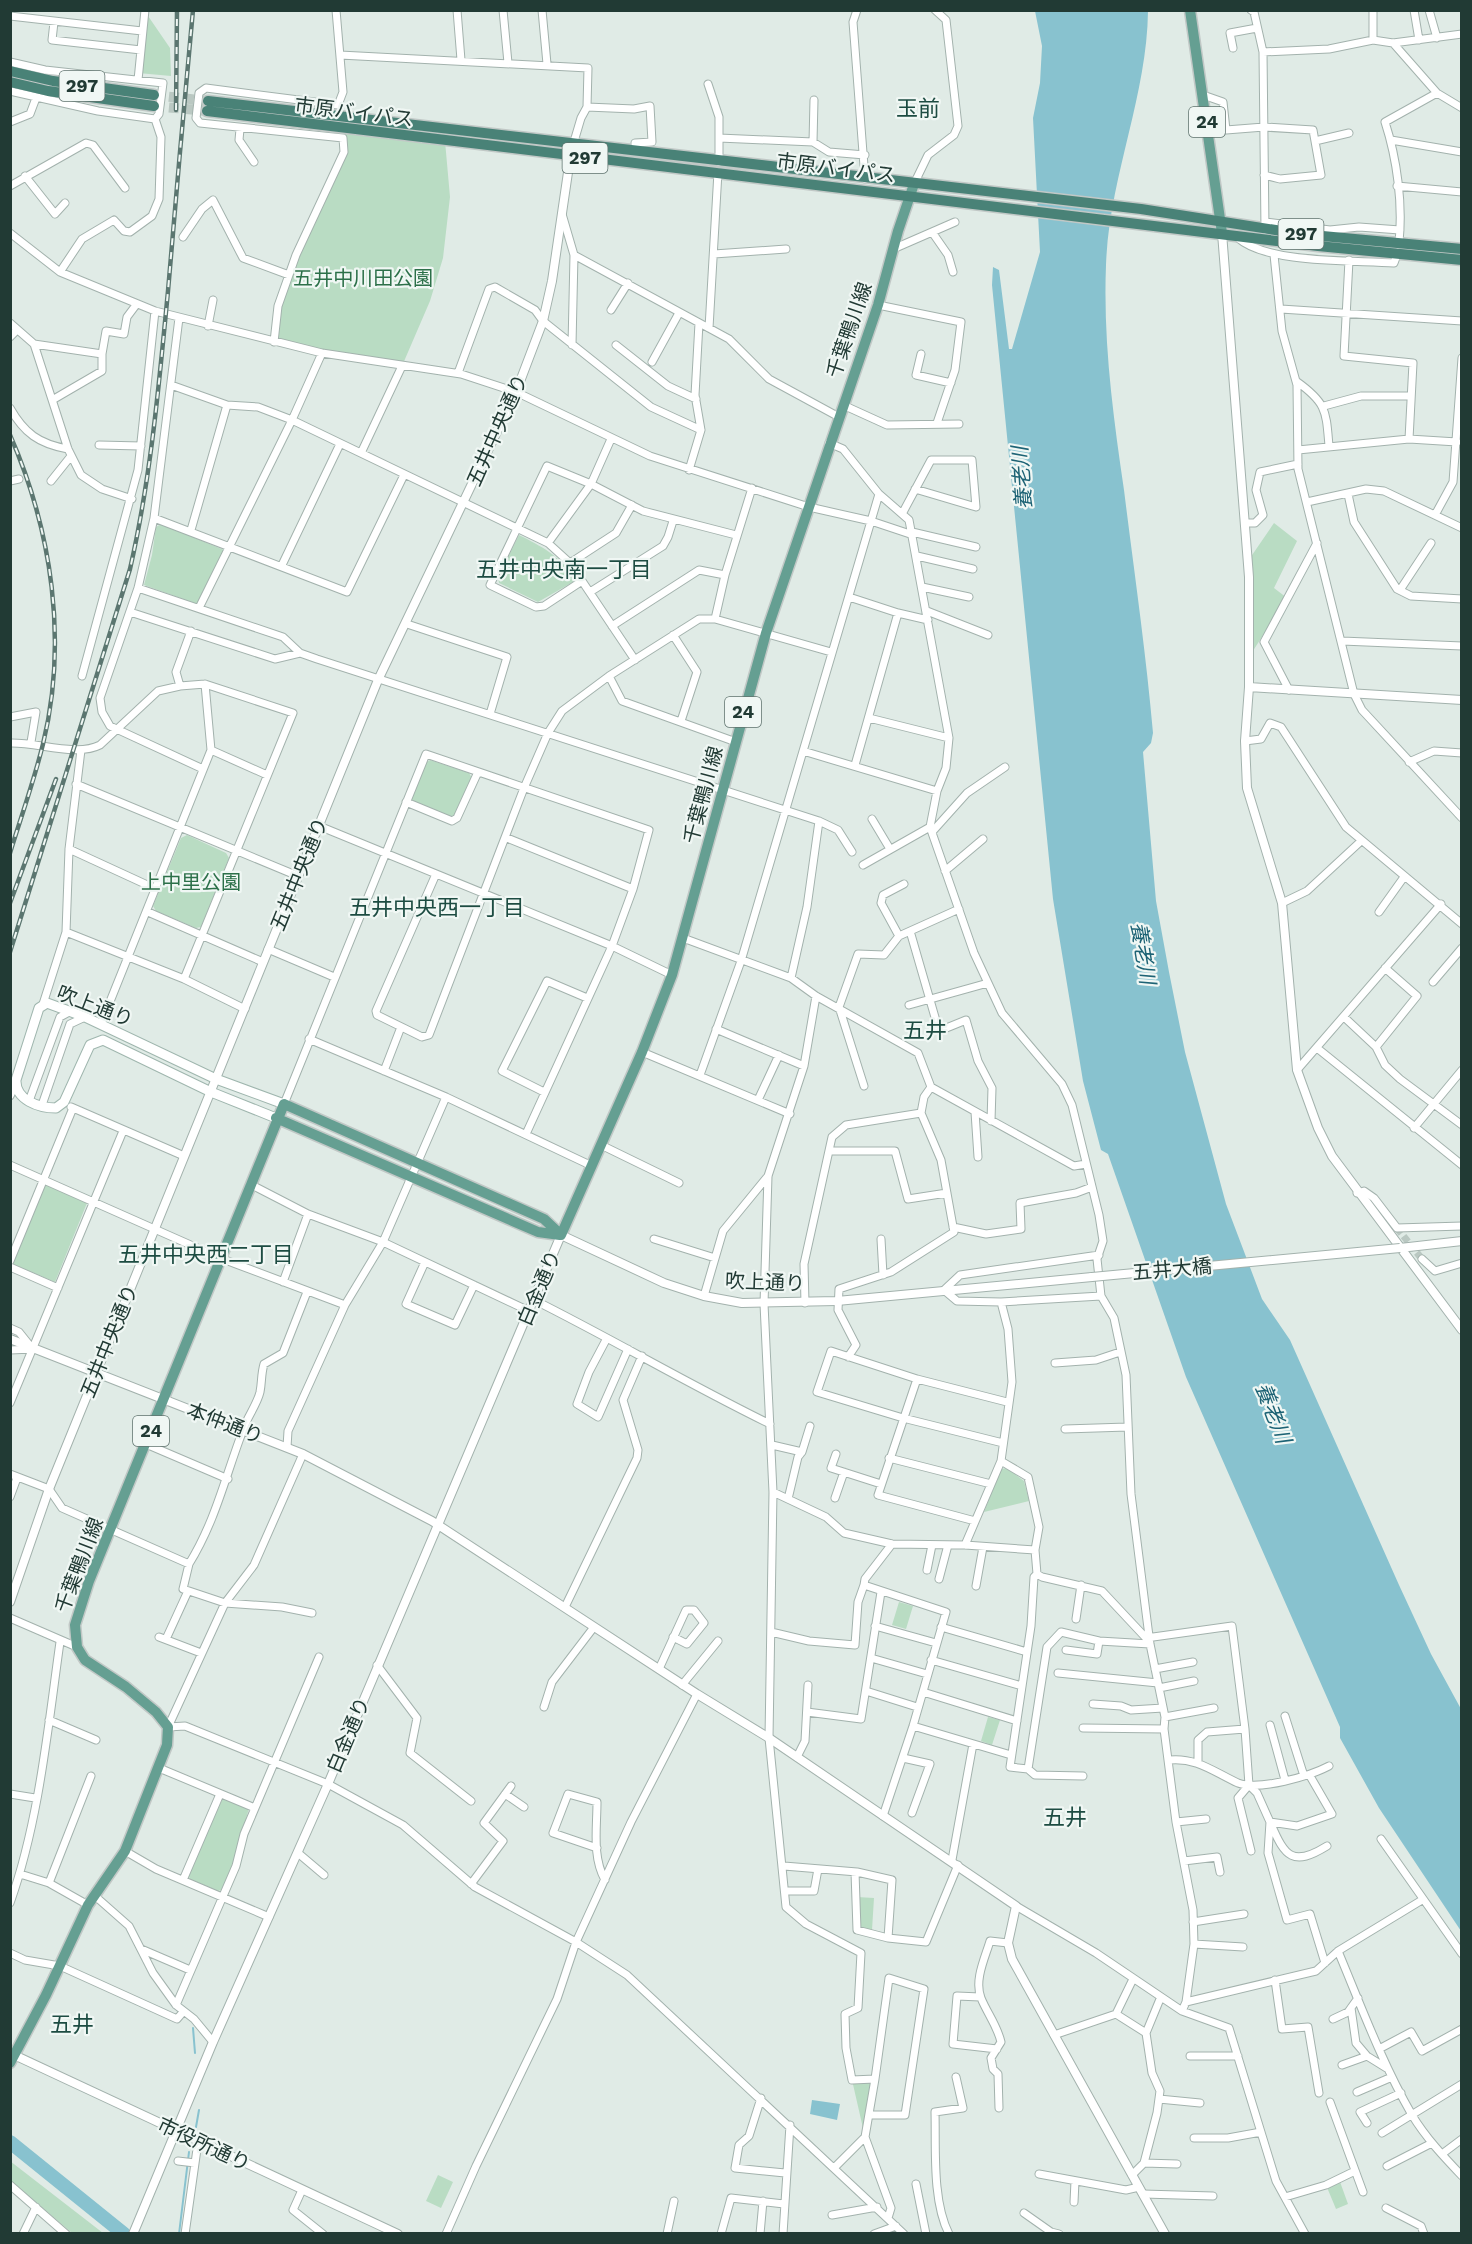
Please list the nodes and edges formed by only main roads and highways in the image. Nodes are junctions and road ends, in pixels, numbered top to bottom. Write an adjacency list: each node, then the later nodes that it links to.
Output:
1 (1190, 10): 8 (main road, 24)
2 (10, 71): 3 (highway, 297)
3 (10, 82)
4 (207, 106): 5 (highway, 市原バイパス / 297)
5 (718, 167): 6 (highway, 市原バイパス / 297); 7 (highway, 市原バイパス / 297)
6 (914, 184): 7 (main road, 千葉鴨川線 / 24); 8 (highway, 市原バイパス / 297)
7 (911, 196): 10 (highway, 市原バイパス / 297); 16 (main road, 千葉鴨川線 / 24)
8 (1222, 221): 9 (highway, 市原バイパス / 297); 10 (main road, 24)
9 (1265, 230): 10 (highway, 市原バイパス / 297); 11 (highway, 市原バイパス / 297)
10 (1228, 234)
11 (1399, 247): 12 (highway, 市原バイパス / 297); 13 (highway, 市原バイパス / 297)
12 (1461, 249)
13 (1461, 260)
14 (284, 1104): 15 (main road, 千葉鴨川線 / 24); 15 (main road, 吹上通り); 16 (main road, 吹上通り)
15 (276, 1118): 16 (main road, 吹上通り); 17 (main road, 千葉鴨川線 / 24)
16 (561, 1235)
17 (12, 2057)

